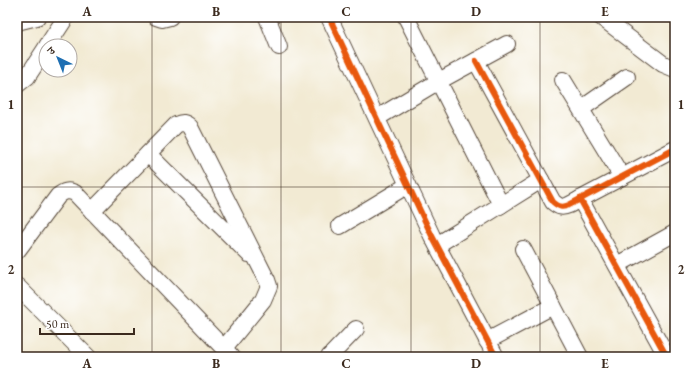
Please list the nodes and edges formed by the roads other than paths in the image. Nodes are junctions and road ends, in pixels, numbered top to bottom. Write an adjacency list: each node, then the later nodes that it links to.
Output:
1 (37, 17): 9 (street)
2 (66, 17): 10 (street)
3 (156, 17): 4 (street)
4 (170, 17)
5 (267, 17): 12 (street)
6 (329, 17): 21 (street)
7 (406, 17): 18 (street)
8 (601, 17): 15 (street)
9 (17, 22)
10 (53, 38)
11 (506, 44): 14 (street)
12 (279, 47)
13 (38, 60): 19 (street)
14 (476, 60): 18 (street); 25 (street)
15 (675, 69)
16 (627, 76): 20 (street)
17 (563, 80): 20 (street)
18 (439, 81): 21 (street); 28 (street)
19 (17, 85)
20 (581, 109): 24 (street)
21 (377, 118): 26 (street)
22 (675, 149): 24 (street)
23 (148, 154): 29 (street); 35 (street); 35 (street)
24 (622, 177): 27 (street)
25 (541, 180): 27 (street); 28 (street)
26 (408, 185): 30 (street); 32 (street)
27 (580, 199): 36 (street)
28 (501, 205): 32 (street)
29 (92, 211): 34 (street); 41 (street)
30 (340, 226)
31 (675, 233): 36 (street)
32 (437, 245): 40 (street)
33 (523, 250): 38 (street)
34 (17, 251)
35 (259, 264): 41 (street)
36 (617, 265): 42 (street)
37 (17, 286): 43 (street)
38 (553, 306): 40 (street); 46 (street)
39 (356, 329): 44 (street)
40 (487, 341): 45 (street)
41 (228, 353)
42 (668, 355)
43 (88, 357)
44 (329, 357)
45 (496, 357)
46 (580, 357)

